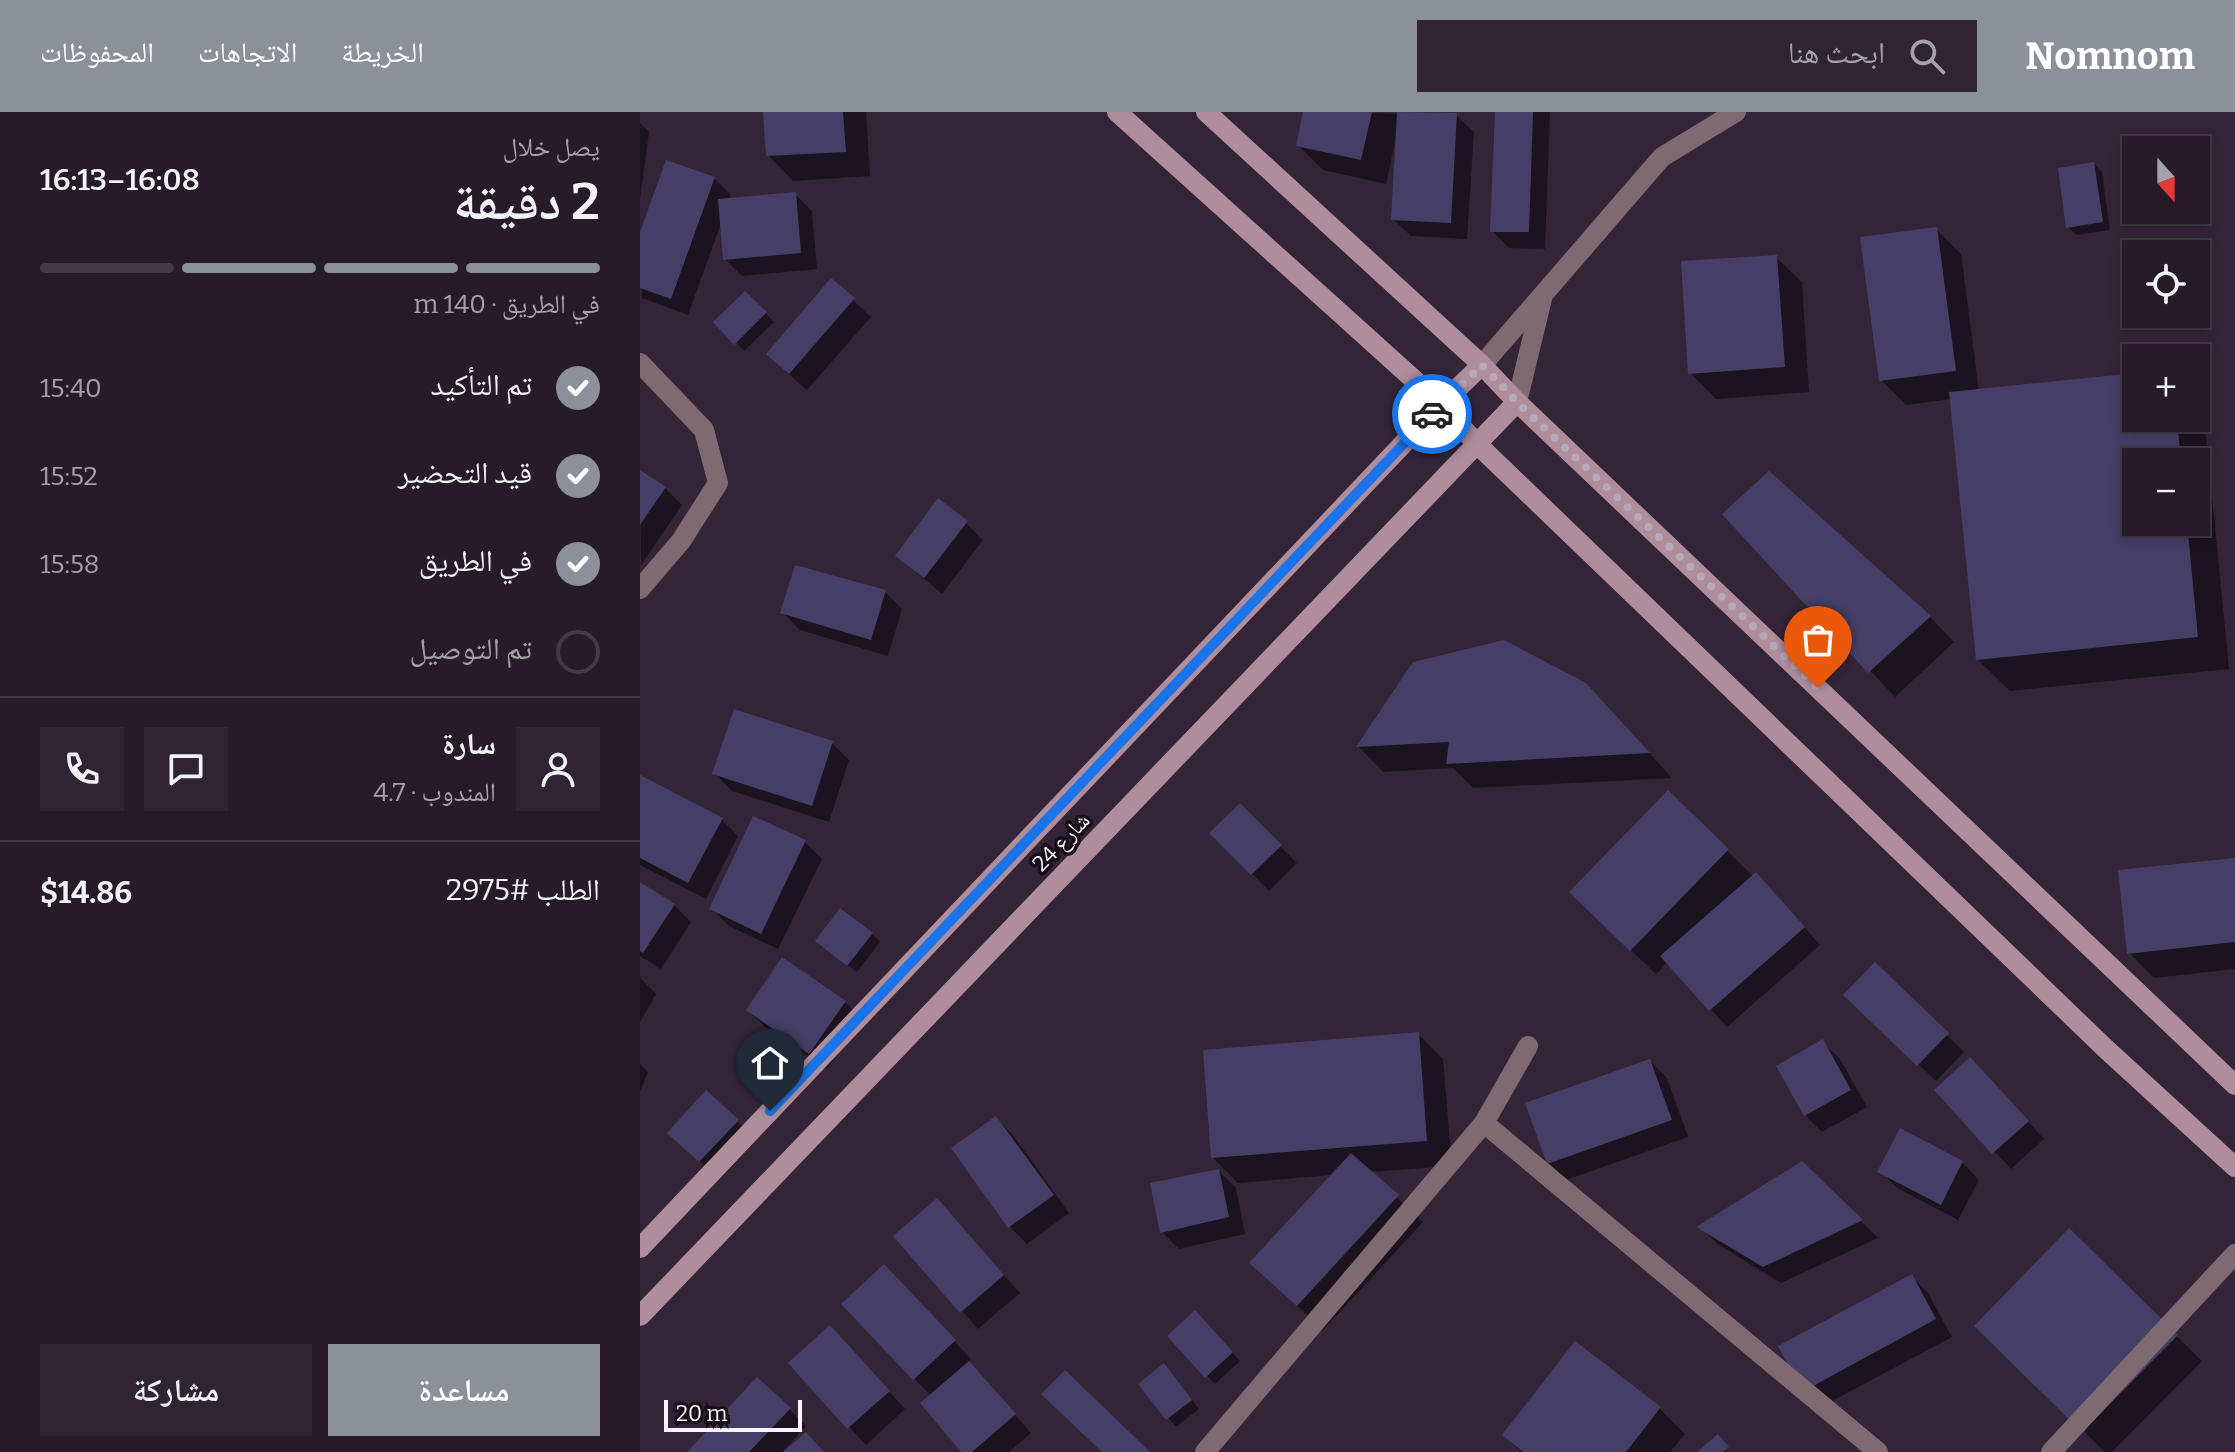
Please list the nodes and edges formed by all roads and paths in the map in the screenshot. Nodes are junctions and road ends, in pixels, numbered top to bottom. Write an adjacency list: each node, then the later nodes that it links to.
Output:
1 (1117, 112): 8 (street)
2 (1206, 112): 6 (street)
3 (1736, 112): 4 (street)
4 (1543, 295): 6 (street); 7 (street)
5 (640, 363): 10 (street)
6 (1482, 365): 7 (street); 8 (street, شارع 24)
7 (1517, 402): 9 (street, شارع 24); 12 (street)
8 (1441, 404): 9 (street); 15 (street, شارع 24)
9 (1477, 444): 14 (street); 17 (street, شارع 24)
10 (640, 589)
11 (1528, 1046): 13 (street)
12 (2235, 1085)
13 (1484, 1123): 18 (street); 19 (street)
14 (2235, 1167)
15 (640, 1248)
16 (2235, 1254): 20 (street)
17 (640, 1316)
18 (1205, 1452)
19 (1878, 1452)
20 (2051, 1452)

